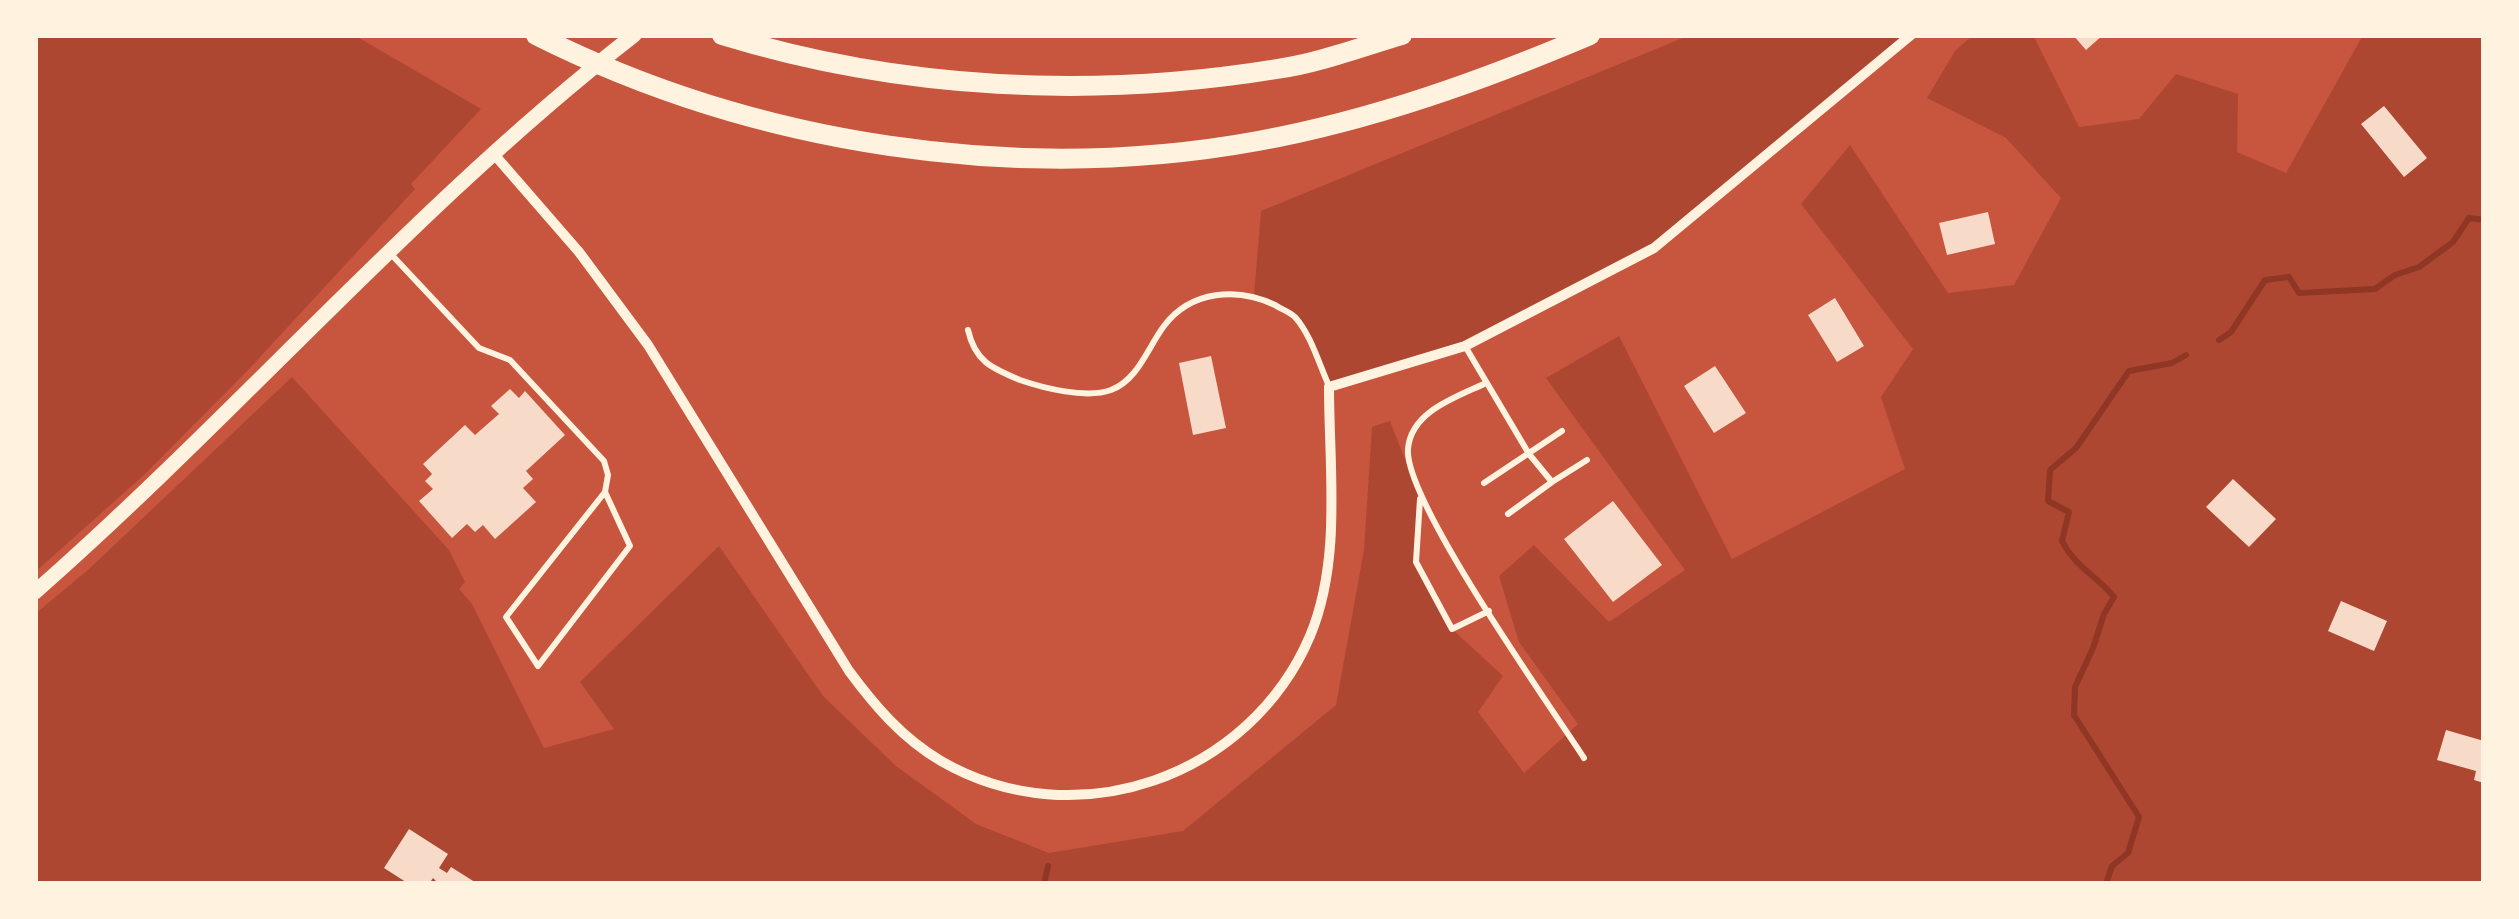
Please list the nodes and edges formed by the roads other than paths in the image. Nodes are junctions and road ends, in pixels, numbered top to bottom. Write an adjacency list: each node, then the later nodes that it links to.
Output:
1 (536, 35): 5 (highway)
2 (634, 35): 7 (main road)
3 (722, 35): 4 (highway)
4 (1402, 35)
5 (1590, 35)
6 (1911, 35): 10 (street)
7 (493, 153): 8 (main road); 12 (street)
8 (390, 252): 18 (lane); 21 (main road)
9 (968, 330): 12 (lane)
10 (1465, 346): 11 (lane); 12 (street)
11 (1486, 383): 14 (lane); 19 (lane)
12 (1329, 387)
13 (1562, 431): 14 (lane)
14 (1529, 454): 16 (lane); 17 (lane)
15 (1588, 460): 16 (lane)
16 (1552, 482): 20 (lane)
17 (1484, 483)
18 (605, 492): 18 (lane)
19 (1420, 498): 22 (lane); 22 (lane)
20 (1508, 514)
21 (35, 592)
22 (1489, 611): 23 (lane)
23 (1584, 758)

